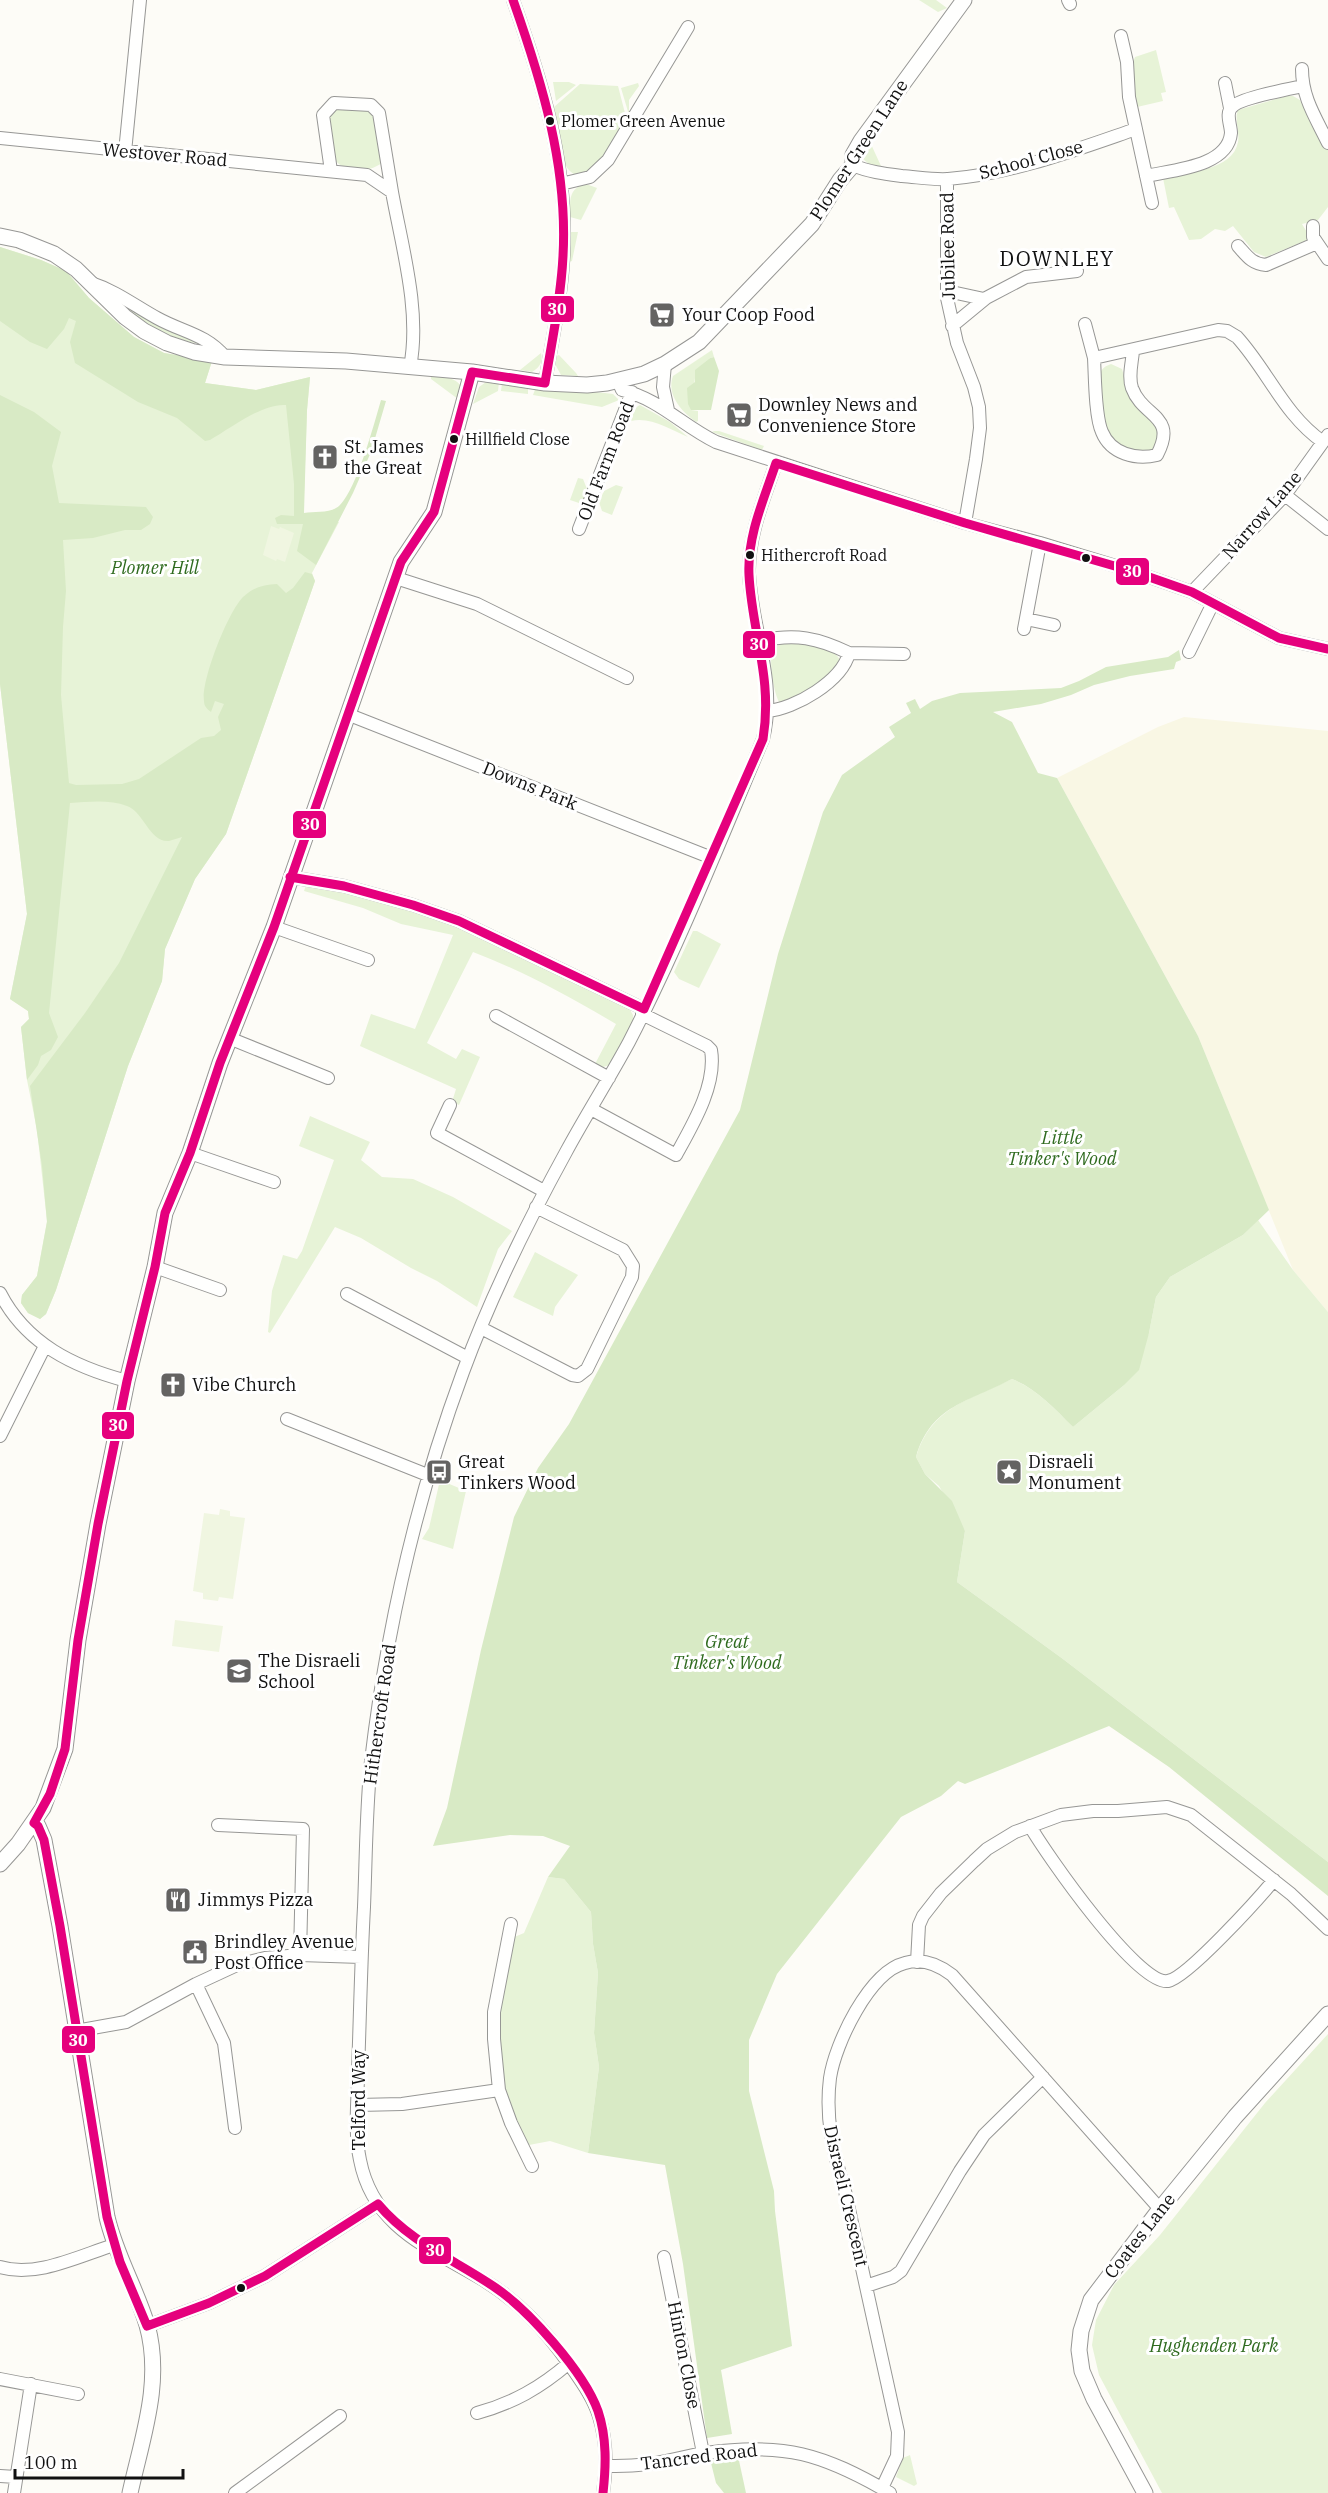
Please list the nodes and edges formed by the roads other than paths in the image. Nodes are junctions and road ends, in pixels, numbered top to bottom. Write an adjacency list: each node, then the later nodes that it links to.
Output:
1 (140, 0): 13 (street)
2 (513, 0): 18 (street)
3 (964, 0): 14 (street, Plomer Green Lane)
4 (688, 27): 18 (street)
5 (1121, 36): 10 (street)
6 (1302, 69): 8 (street)
7 (1225, 83): 9 (street)
8 (1303, 86): 9 (street); 12 (street)
9 (1230, 108): 16 (street)
10 (1136, 129): 16 (street); 17 (street, School Close)
11 (0, 138): 13 (street, Westover Road)
12 (1328, 143)
13 (125, 152): 15 (street, Westover Road)
14 (853, 165): 17 (street, School Close); 33 (street, Plomer Green Lane)
15 (331, 171): 19 (street, Westover Road); 19 (street)
16 (1146, 176): 20 (street)
17 (947, 179): 27 (street, Jubilee Road)
18 (561, 184): 37 (street)
19 (392, 192): 34 (street)
20 (1152, 203)
21 (1313, 226): 23 (street)
22 (0, 236): 34 (street)
23 (1317, 243): 24 (street); 25 (street)
24 (1238, 246)
25 (1328, 259)
26 (1077, 271): 28 (street)
27 (947, 291): 28 (street); 30 (street, Jubilee Road)
28 (984, 299): 30 (street)
29 (1085, 324): 32 (street)
30 (952, 326): 43 (street, Jubilee Road)
31 (1133, 351): 32 (street); 32 (street); 40 (street)
32 (1094, 358)
33 (665, 364): 36 (street, Plomer Green Lane); 39 (street)
34 (410, 367): 35 (street)
35 (472, 372): 37 (street); 47 (street)
36 (618, 381): 37 (street); 38 (street)
37 (545, 383)
38 (632, 392): 39 (street); 44 (street, Old Farm Road)
39 (668, 410): 41 (street)
40 (1325, 438): 42 (street, Narrow Lane)
41 (777, 463): 43 (street); 51 (street, Hithercroft Road)
42 (1285, 495): 45 (street); 48 (street, Narrow Lane)
43 (965, 523): 46 (street)
44 (579, 529)
45 (1328, 529)
46 (1040, 543): 48 (street); 50 (street)
47 (396, 578): 56 (street); 58 (street)
48 (1192, 592): 49 (street)
49 (1213, 603): 52 (street); 53 (street)
50 (1054, 625)
51 (761, 641): 54 (street); 57 (street, Hithercroft Road)
52 (1328, 649)
53 (1189, 652)
54 (849, 653): 55 (street); 57 (street)
55 (904, 654)
56 (627, 678)
57 (767, 711): 59 (street, Hithercroft Road)
58 (347, 714): 59 (street, Downs Park); 60 (street)
59 (712, 858): 63 (street, Hithercroft Road)
60 (290, 878): 61 (street); 63 (street)
61 (274, 927): 62 (street); 65 (street)
62 (368, 960)
63 (643, 1012): 67 (street, Hithercroft Road); 69 (street)
64 (496, 1016): 67 (street)
65 (230, 1038): 66 (street); 70 (street)
66 (328, 1078)
67 (609, 1078): 69 (street, Hithercroft Road)
68 (450, 1105): 72 (street)
69 (591, 1109): 72 (street, Hithercroft Road)
70 (190, 1153): 71 (street); 74 (street)
71 (274, 1182)
72 (544, 1191): 73 (street, Hithercroft Road)
73 (536, 1207): 78 (street, Hithercroft Road); 78 (street)
74 (155, 1267): 75 (street); 81 (street)
75 (220, 1290)
76 (347, 1294): 80 (street)
77 (1, 1300): 79 (street)
78 (481, 1328): 80 (street, Hithercroft Road)
79 (45, 1346): 81 (street); 83 (street)
80 (468, 1358): 84 (street, Hithercroft Road)
81 (127, 1381): 85 (street)
82 (287, 1419): 84 (street)
83 (0, 1436)
84 (430, 1476): 93 (street, Hithercroft Road)
85 (34, 1823): 88 (street); 97 (street)
86 (218, 1826): 92 (street)
87 (1030, 1826): 89 (street); 89 (street); 94 (street)
88 (0, 1864)
89 (1274, 1880): 91 (street)
90 (511, 1924): 99 (street)
91 (1328, 1929)
92 (300, 1955): 93 (street); 95 (street)
93 (361, 1957): 100 (street, Telford Way)
94 (917, 1962): 98 (street); 108 (street, Disraeli Crescent)
95 (196, 1984): 97 (street); 101 (street)
96 (1328, 2014): 104 (street, Coates Lane)
97 (76, 2031): 105 (street)
98 (1042, 2077): 104 (street); 108 (street)
99 (499, 2090): 100 (street); 102 (street)
100 (358, 2105): 103 (street, Telford Way)
101 (235, 2128)
102 (532, 2166)
103 (378, 2204): 109 (street); 110 (street, Telford Way)
104 (1160, 2209): 125 (street, Coates Lane)
105 (114, 2245): 107 (street); 109 (street)
106 (664, 2258): 116 (street, Hinton Close)
107 (1, 2269)
108 (866, 2286): 120 (street, Disraeli Crescent)
109 (147, 2326): 122 (street)
110 (569, 2364): 114 (street); 117 (street, Telford Way)
111 (0, 2379): 112 (street)
112 (31, 2384): 113 (street); 119 (street)
113 (78, 2394)
114 (477, 2413)
115 (340, 2415): 123 (street)
116 (703, 2453): 117 (street, Tancred Road); 120 (street, Tancred Road)
117 (605, 2466): 124 (street, Telford Way)
118 (0, 2476): 119 (street)
119 (16, 2477): 121 (street)
120 (886, 2491)
121 (14, 2493)
122 (130, 2493)
123 (235, 2493)
124 (603, 2493)
125 (1145, 2493)

